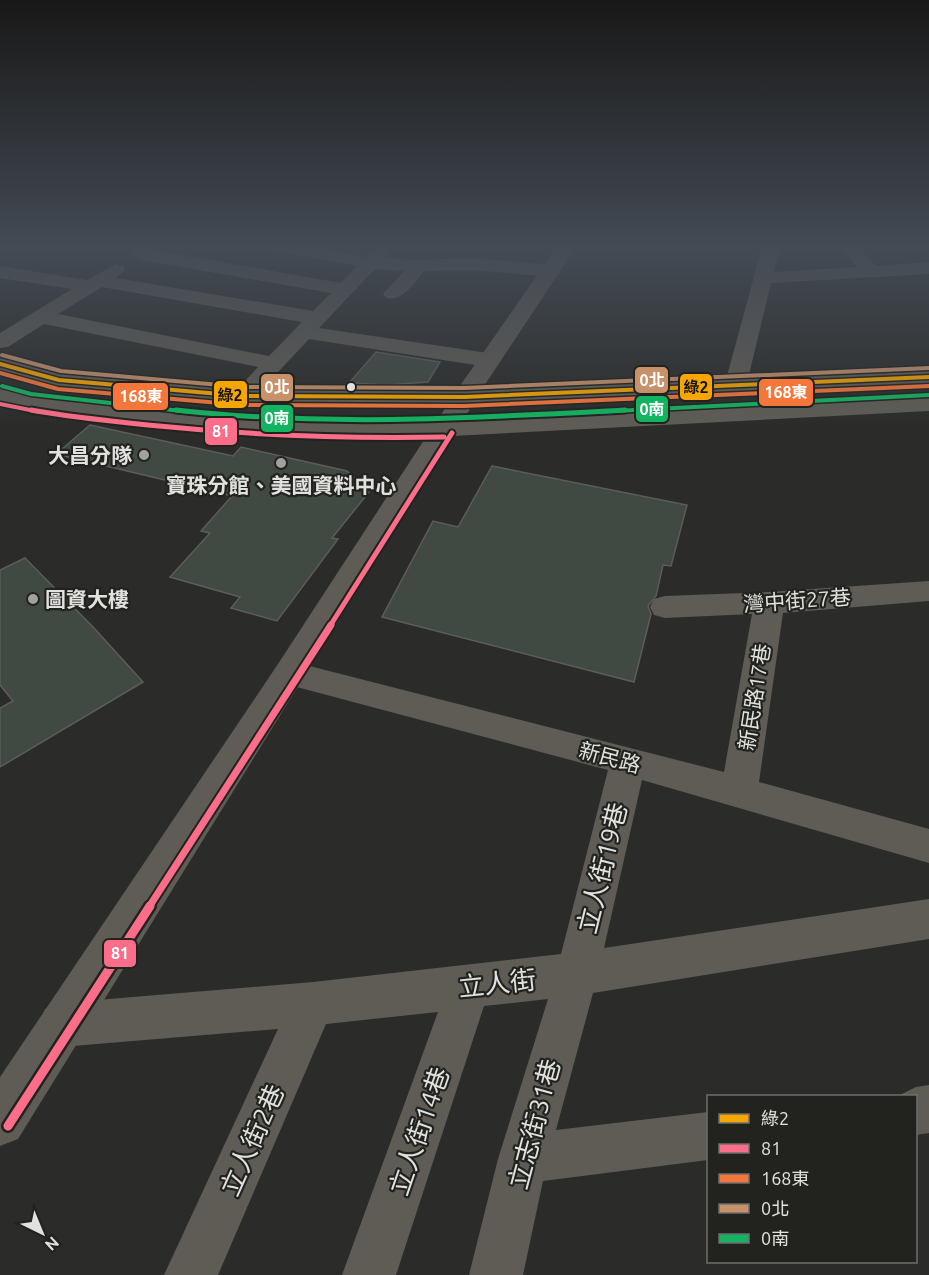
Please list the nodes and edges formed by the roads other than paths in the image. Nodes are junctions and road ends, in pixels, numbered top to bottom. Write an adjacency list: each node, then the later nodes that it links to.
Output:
1 (58, 306): 6 (street)
2 (215, 306): 7 (street)
3 (327, 306): 7 (street)
4 (525, 306): 9 (street)
5 (756, 306): 13 (street)
6 (40, 318): 8 (street); 10 (street)
7 (309, 325): 9 (street); 10 (street)
8 (0, 342)
9 (488, 360): 16 (street)
10 (272, 363): 15 (street)
11 (0, 364): 15 (street)
12 (929, 377): 13 (street)
13 (735, 387): 16 (street)
14 (0, 395): 18 (street)
15 (243, 396): 16 (street)
16 (464, 397): 18 (street)
17 (929, 404): 18 (street)
18 (444, 428): 22 (street)
19 (929, 591): 20 (street, 灣中街27巷)
20 (769, 603): 21 (street, 灣中街27巷); 24 (street, 新民路17巷)
21 (665, 607)
22 (290, 673): 23 (street, 新民路); 30 (street)
23 (628, 761): 24 (street, 新民路); 27 (street, 立人街19巷)
24 (739, 792): 25 (street, 新民路)
25 (929, 846)
26 (929, 919): 27 (street, 立人街)
27 (576, 974): 28 (street, 立人街); 33 (street, 立志街31巷)
28 (469, 986): 29 (street, 立人街); 35 (street, 立人街14巷)
29 (313, 1004): 30 (street, 立人街); 34 (street, 立人街2巷)
30 (61, 1025): 31 (street)
31 (0, 1121)
32 (707, 1136): 33 (street)
33 (523, 1159): 36 (street, 立志街31巷)
34 (191, 1275)
35 (369, 1275)
36 (496, 1275)

